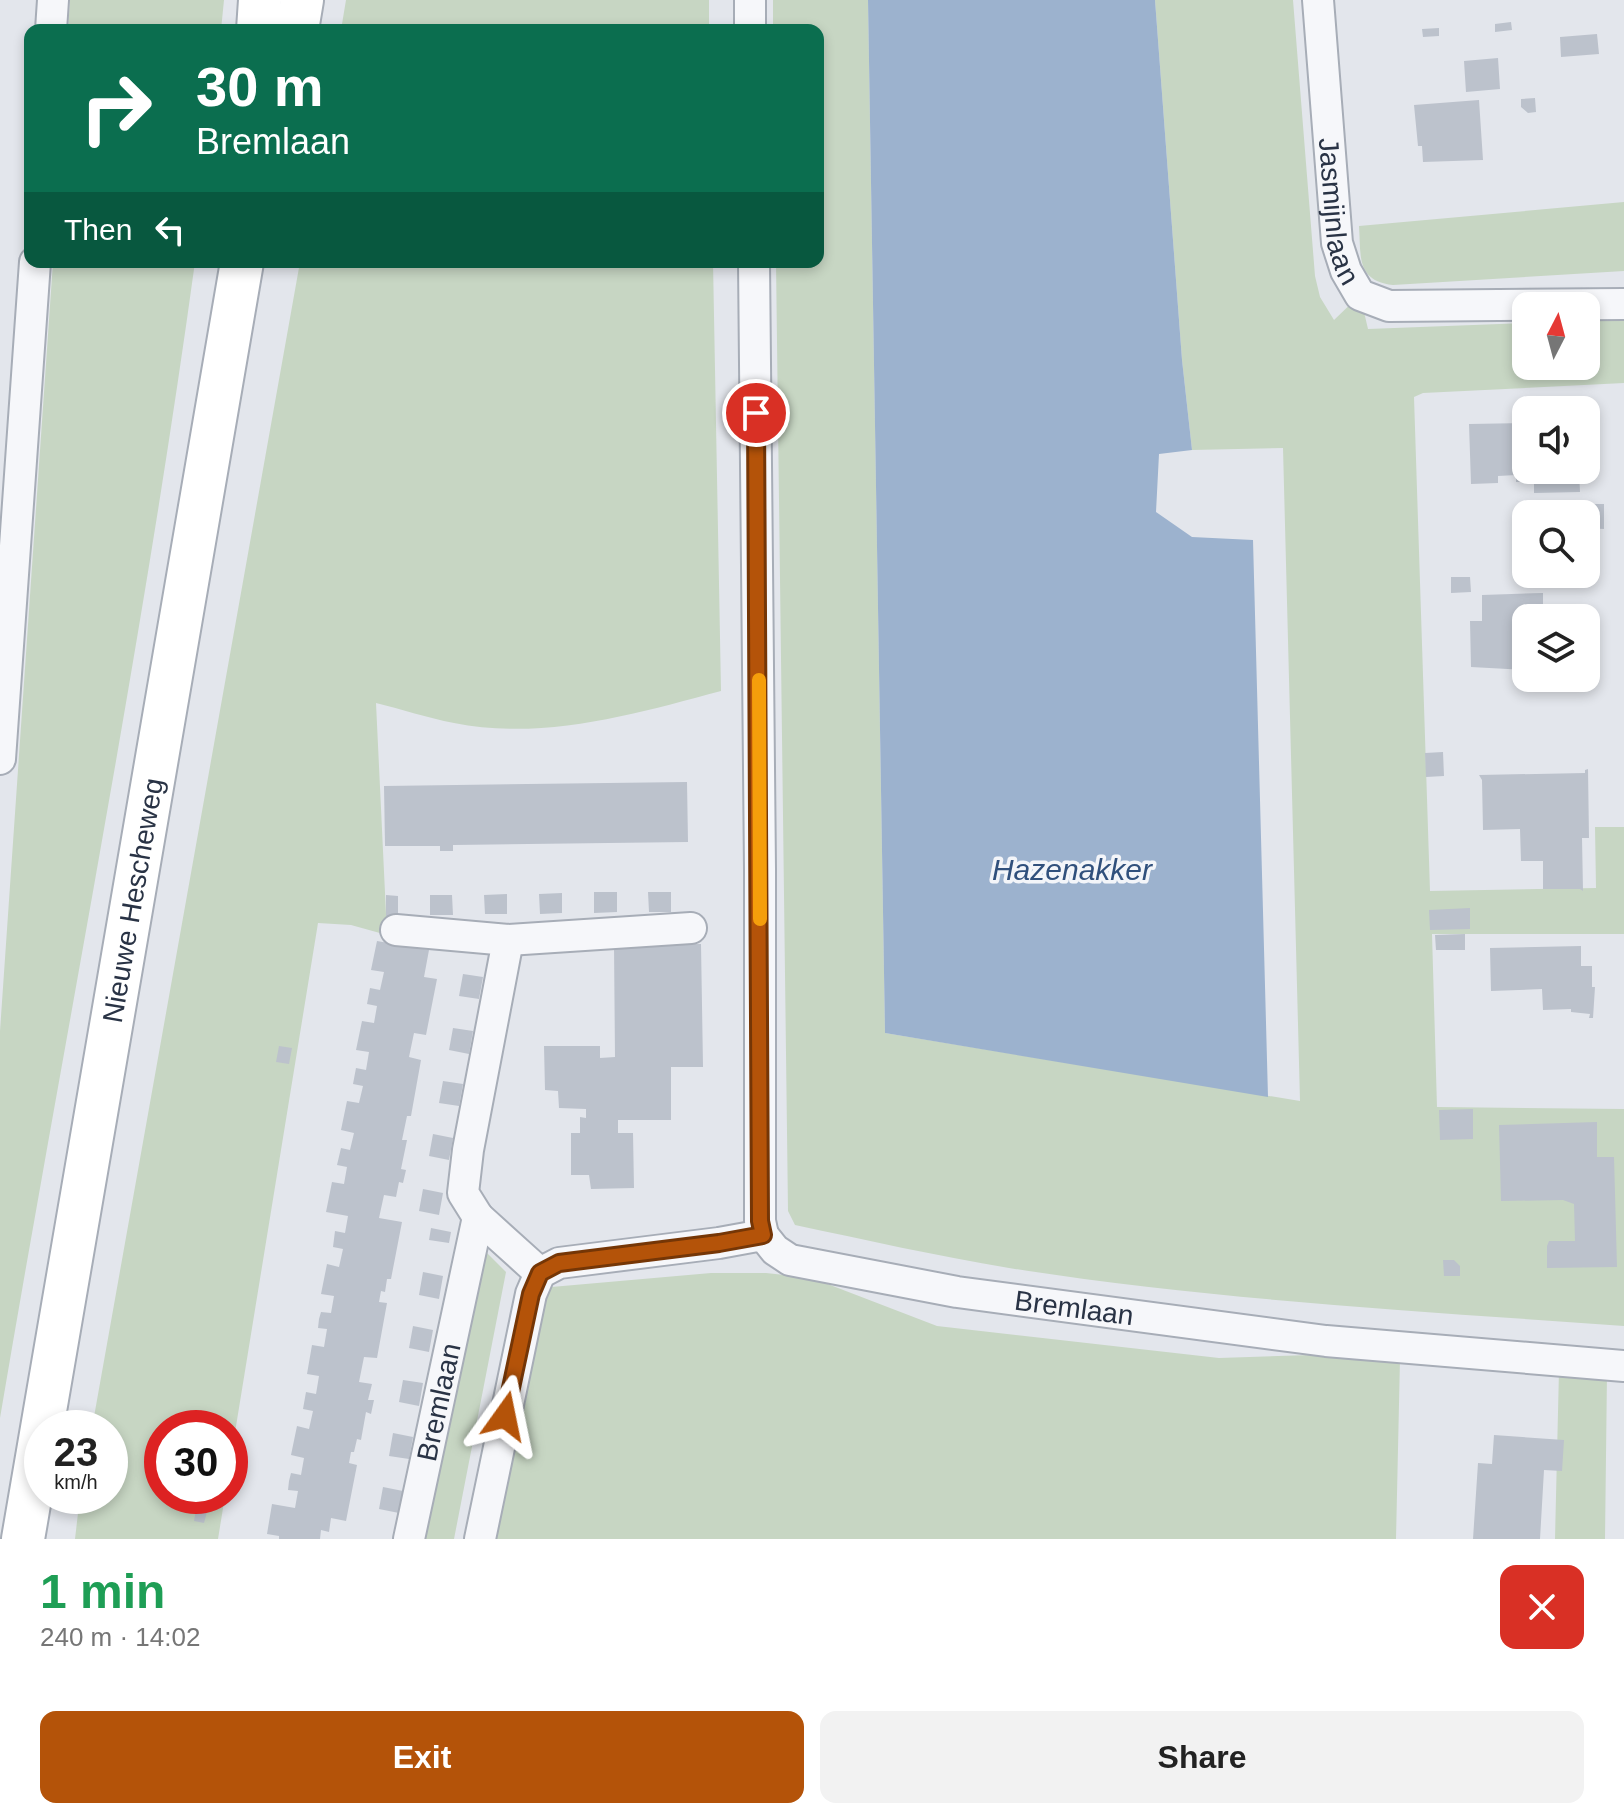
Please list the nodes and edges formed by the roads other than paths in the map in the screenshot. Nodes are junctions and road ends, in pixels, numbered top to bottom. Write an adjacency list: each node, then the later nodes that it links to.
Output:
1 (53, 0): 6 (street)
2 (260, 0): 7 (main road)
3 (302, 0): 8 (main road)
4 (750, 0): 9 (street)
5 (1318, 0): 13 (street, Jasmijnlaan)
6 (51, 24)
7 (258, 24)
8 (298, 24)
9 (750, 24)
10 (35, 268): 14 (street)
11 (241, 268): 22 (main road, Nieuwe Hescheweg)
12 (754, 268): 19 (street)
13 (1624, 304)
14 (0, 759)
15 (691, 928): 17 (street)
16 (396, 930): 17 (street)
17 (508, 940): 18 (street)
18 (478, 1217): 20 (street); 23 (street, Bremlaan)
19 (763, 1235): 20 (street); 21 (street, Bremlaan)
20 (540, 1273): 24 (street)
21 (1624, 1366)
22 (23, 1539)
23 (409, 1539)
24 (480, 1539)

